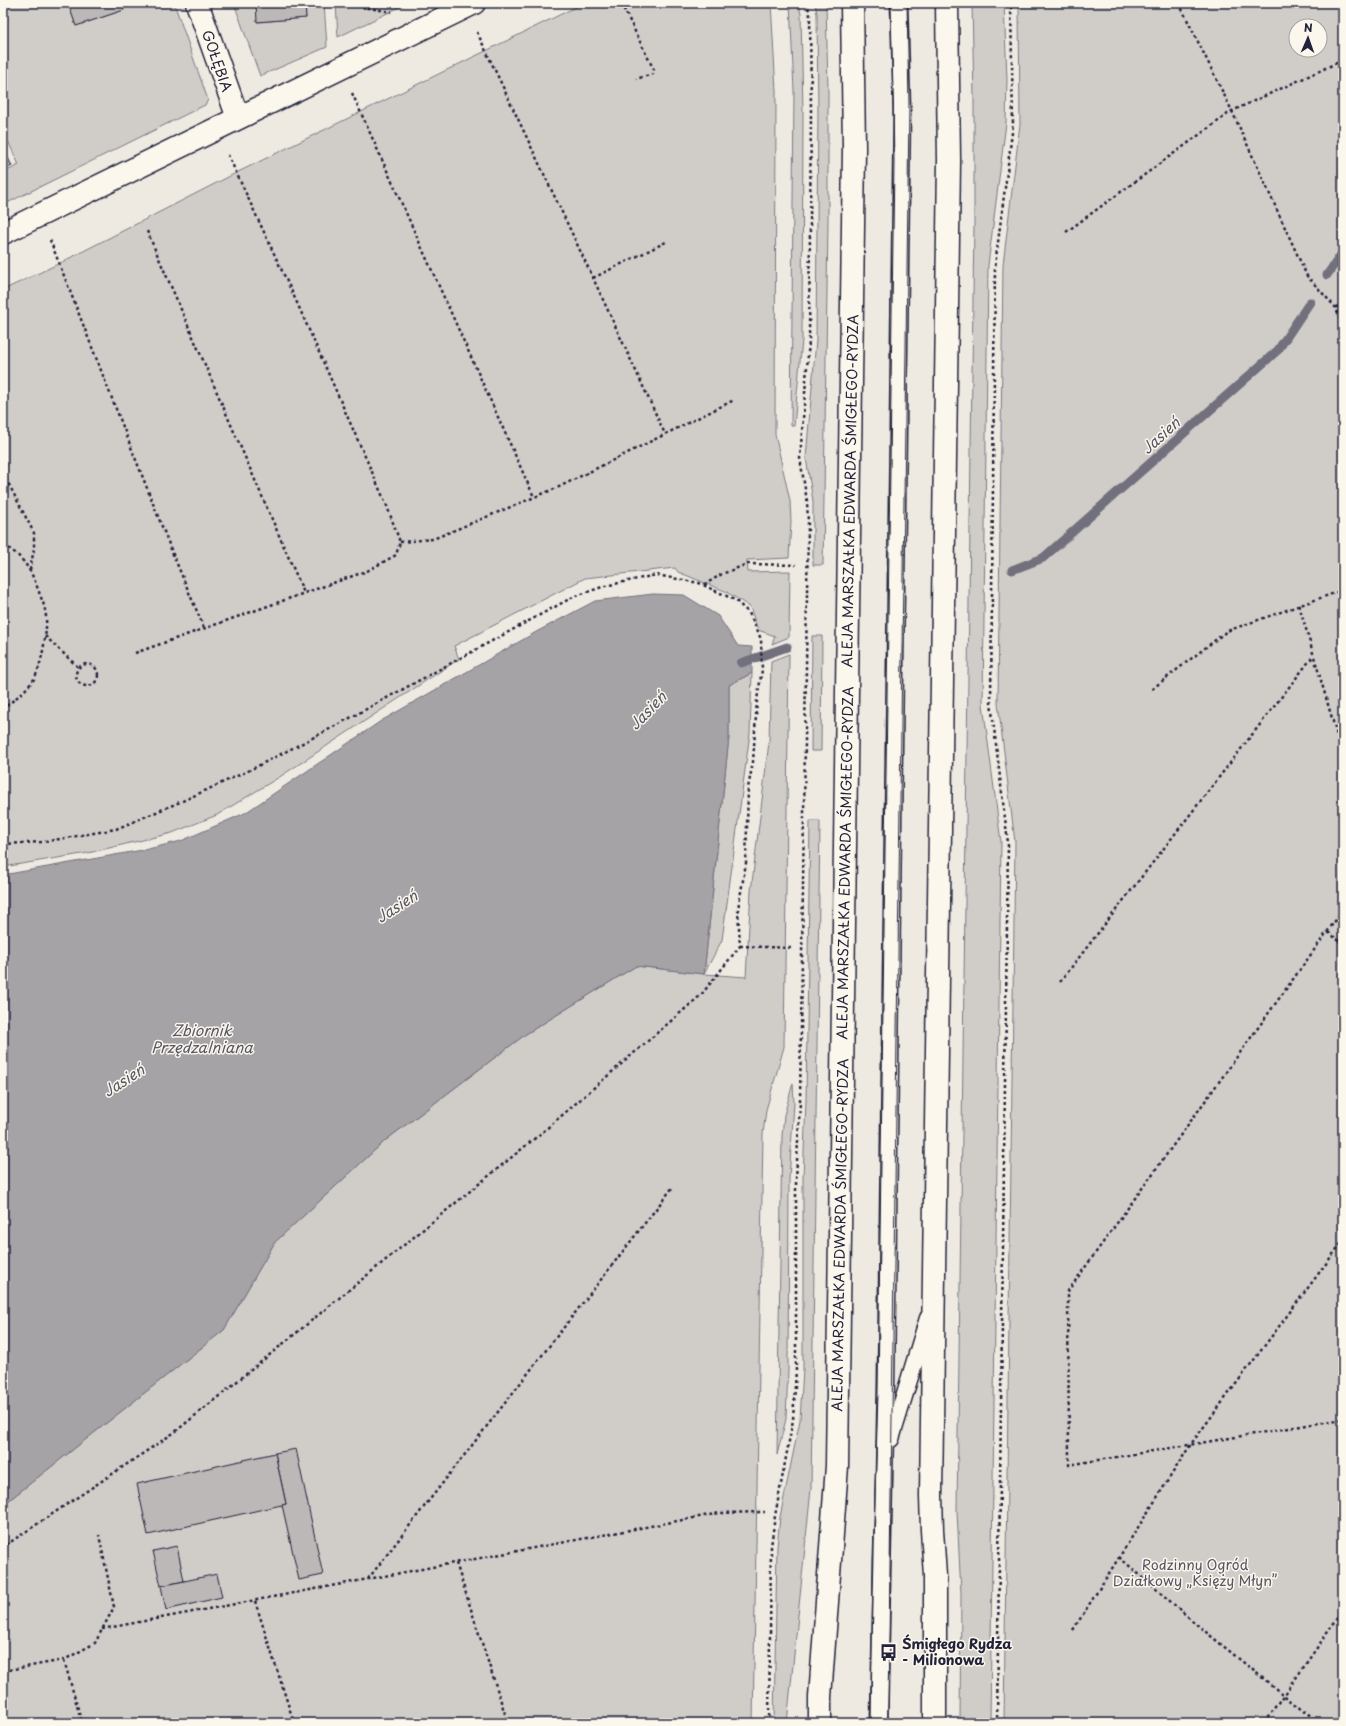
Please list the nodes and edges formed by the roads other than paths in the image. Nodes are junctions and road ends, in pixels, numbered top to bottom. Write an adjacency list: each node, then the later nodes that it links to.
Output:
1 (197, 3): 6 (main road, GOŁĘBIA)
2 (474, 3): 6 (main road)
3 (852, 3): 10 (main road, ALEJA MARSZAŁKA EDWARDA ŚMIGŁEGO-RYDZA)
4 (899, 3): 9 (lane)
5 (947, 3): 8 (main road)
6 (238, 118): 7 (main road)
7 (3, 233)
8 (934, 1290): 9 (lane); 12 (main road)
9 (884, 1468): 11 (lane)
10 (820, 1723)
11 (879, 1723)
12 (935, 1723)

